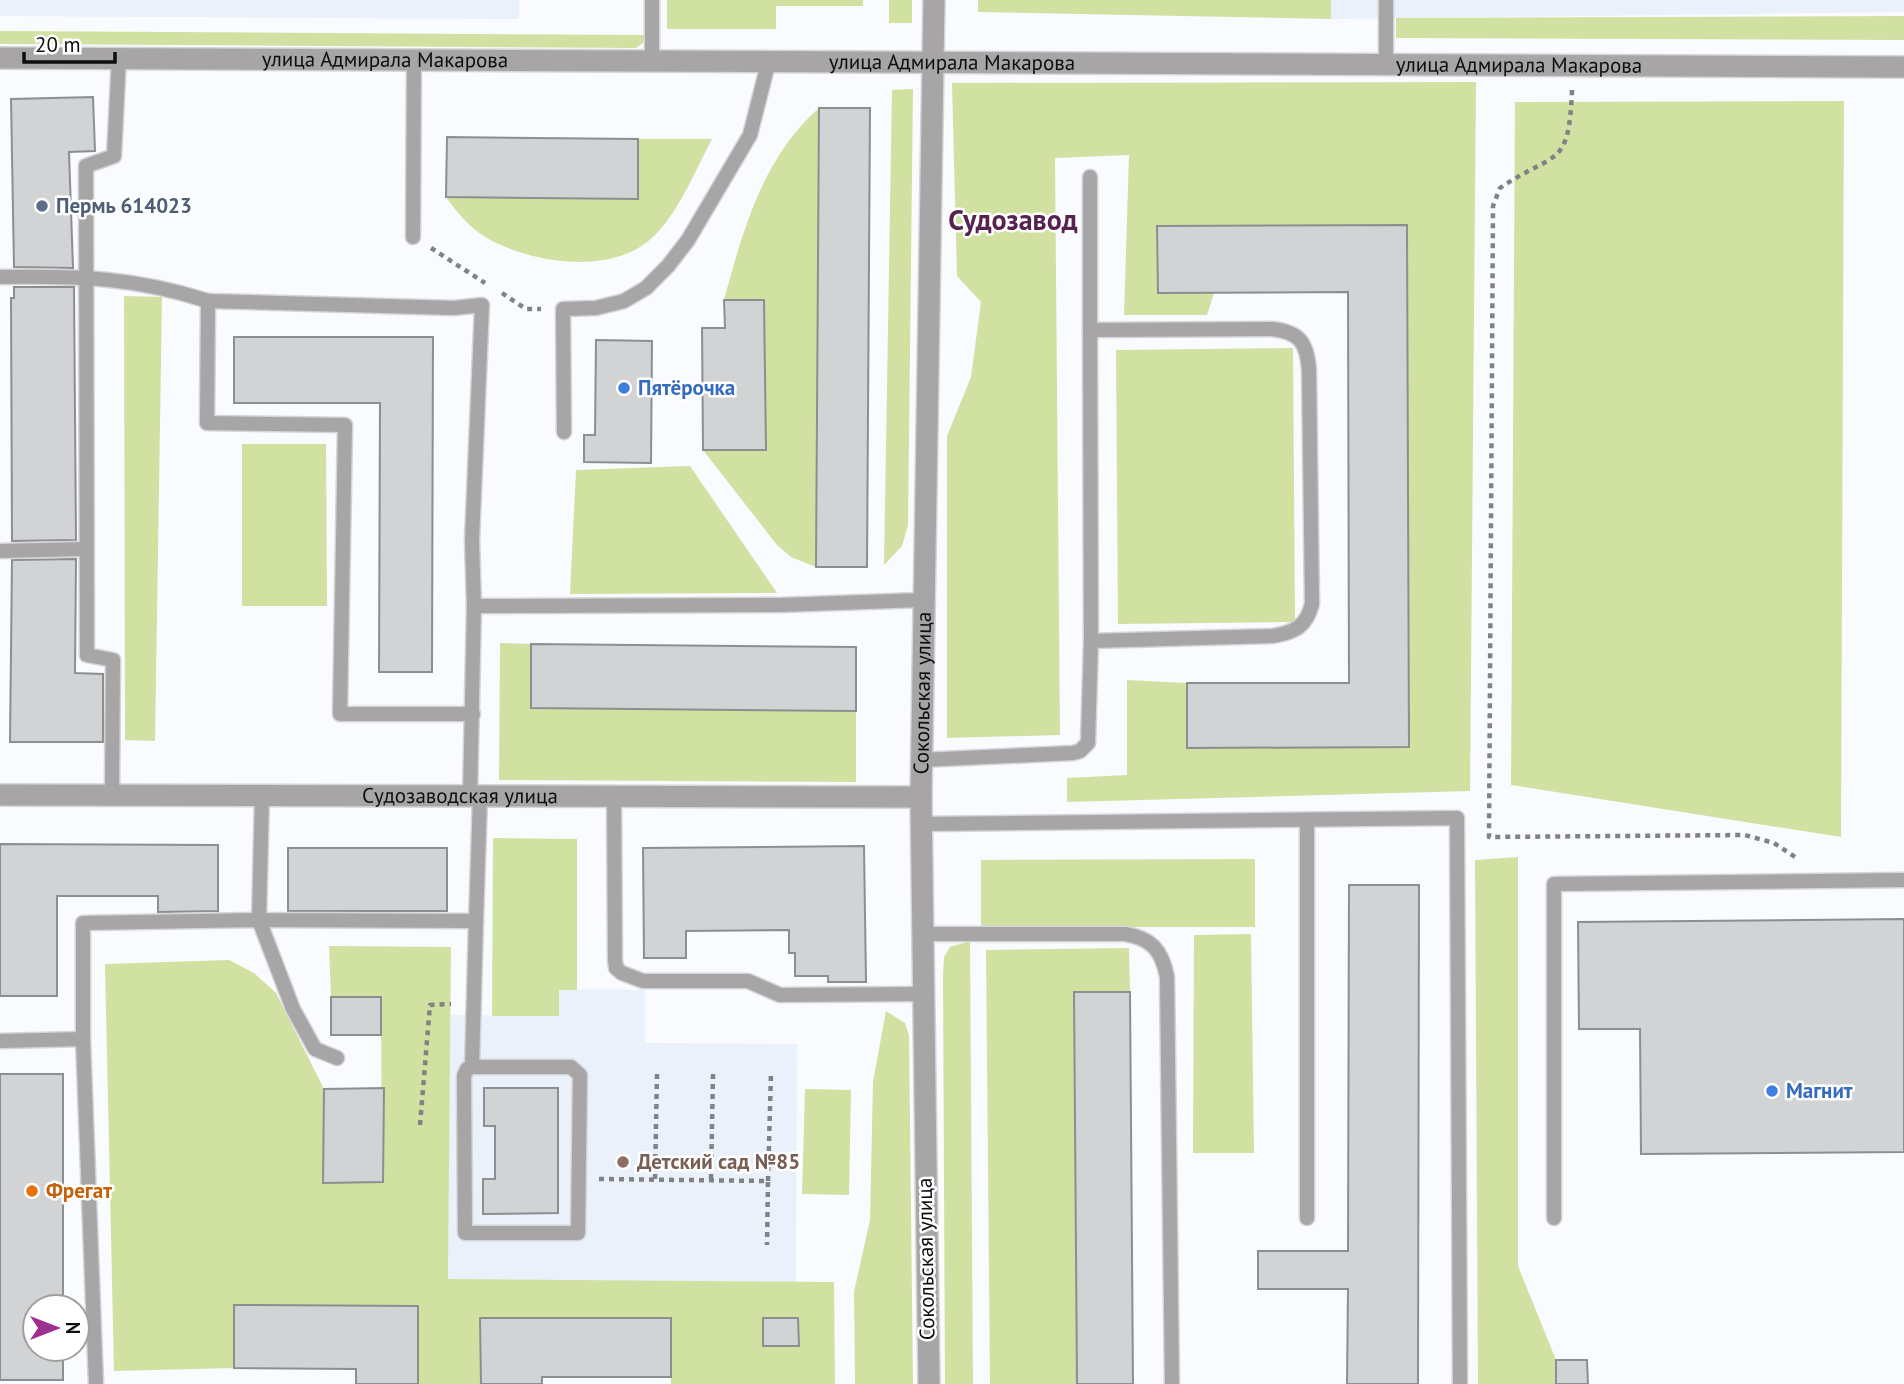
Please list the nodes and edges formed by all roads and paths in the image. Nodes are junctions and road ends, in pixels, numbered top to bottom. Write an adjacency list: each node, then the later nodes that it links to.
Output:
1 (652, 0): 7 (lane)
2 (934, 0): 9 (street, Сокольская улица)
3 (1386, 0): 10 (lane)
4 (119, 57): 5 (street, улица Адмирала Макарова); 6 (street, улица Адмирала Макарова); 15 (lane)
5 (0, 58)
6 (414, 58): 7 (street, улица Адмирала Макарова); 14 (lane)
7 (652, 60): 8 (street, улица Адмирала Макарова)
8 (769, 60): 9 (street, улица Адмирала Макарова); 19 (lane)
9 (934, 64): 10 (street, улица Адмирала Макарова); 22 (street, Сокольская улица)
10 (1386, 66): 11 (street, улица Адмирала Макарова)
11 (1572, 66): 12 (street, улица Адмирала Макарова); 36 (path)
12 (1904, 67)
13 (1090, 177): 18 (lane)
14 (413, 237)
15 (86, 276): 16 (lane); 17 (lane); 20 (lane)
16 (0, 277)
17 (208, 301): 23 (lane); 25 (lane)
18 (1090, 330): 24 (lane); 24 (lane)
19 (564, 432)
20 (85, 549): 21 (lane); 27 (lane)
21 (0, 551)
22 (922, 600): 23 (lane); 26 (street, Сокольская улица)
23 (474, 606): 25 (lane)
24 (1091, 641): 26 (lane)
25 (473, 714): 30 (lane)
26 (921, 760): 32 (street, Сокольская улица)
27 (112, 793): 28 (street, Судозаводская улица); 29 (street, Судозаводская улица)
28 (0, 794)
29 (261, 795): 30 (street, Судозаводская улица); 37 (lane)
30 (475, 797): 31 (street, Судозаводская улица); 38 (lane)
31 (614, 797): 32 (street, Судозаводская улица); 40 (lane)
32 (921, 797): 34 (street, Сокольская улица)
33 (1307, 820): 34 (lane); 55 (lane); 60 (lane)
34 (921, 824): 39 (street, Сокольская улица)
35 (1904, 880): 36 (lane)
36 (1825, 883): 54 (lane)
37 (260, 920): 38 (lane); 42 (lane); 44 (lane)
38 (475, 921): 41 (lane)
39 (921, 934): 40 (street, Сокольская улица); 59 (lane)
40 (922, 994): 58 (street, Сокольская улица)
41 (473, 1004): 45 (lane); 49 (path)
42 (83, 1039): 43 (lane); 57 (lane)
43 (0, 1041)
44 (337, 1058)
45 (472, 1067): 52 (lane); 52 (lane)
46 (657, 1072): 50 (path)
47 (772, 1072): 53 (path)
48 (713, 1074): 51 (path)
49 (420, 1125)
50 (655, 1179): 51 (path); 52 (path)
51 (711, 1179): 53 (path)
52 (580, 1180)
53 (768, 1181): 56 (path)
54 (1553, 1217)
55 (1307, 1218)
56 (767, 1245)
57 (96, 1384)
58 (929, 1384)
59 (1172, 1384)
60 (1460, 1384)

